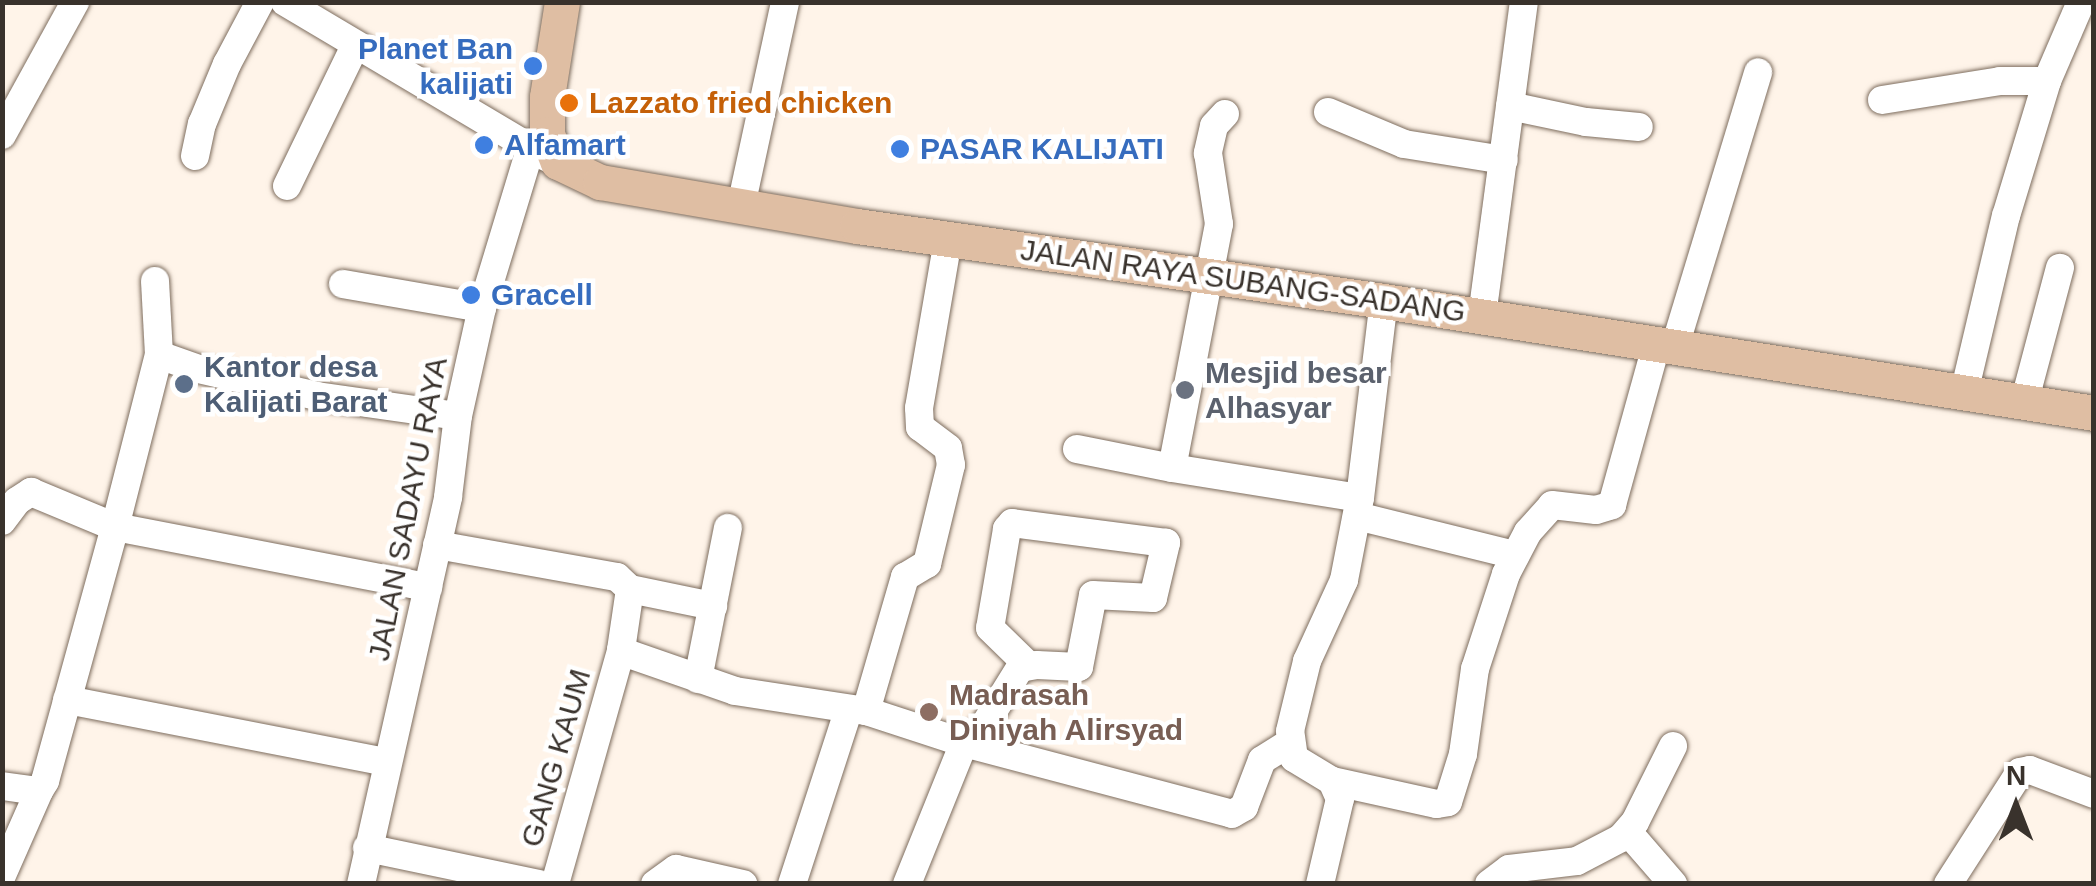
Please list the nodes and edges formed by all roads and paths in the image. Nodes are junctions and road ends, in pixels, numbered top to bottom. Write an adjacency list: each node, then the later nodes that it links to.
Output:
1 (76, 2): 16 (street)
2 (260, 2): 17 (street)
3 (562, 2): 18 (main road)
4 (785, 2): 21 (street)
5 (1524, 2): 12 (street)
6 (2081, 2): 10 (street)
7 (299, 6): 8 (street)
8 (355, 46): 18 (street); 20 (street)
9 (1758, 72): 30 (street)
10 (2047, 82): 11 (street); 32 (street)
11 (1882, 100)
12 (1510, 106): 15 (street); 19 (street)
13 (1328, 112): 19 (street)
14 (1225, 114): 24 (street)
15 (1640, 127)
16 (2, 135)
17 (195, 156)
18 (544, 156): 21 (main road, JALAN RAYA SUBANG-SADANG); 28 (street, JALAN SADAYU RAYA)
19 (1504, 160): 29 (street)
20 (286, 186)
21 (741, 206): 22 (main road, JALAN RAYA SUBANG-SADANG)
22 (948, 240): 24 (main road, JALAN RAYA SUBANG-SADANG); 51 (street)
23 (2060, 268): 33 (street)
24 (1211, 275): 27 (main road, JALAN RAYA SUBANG-SADANG); 37 (street)
25 (155, 281): 31 (street)
26 (343, 284): 28 (street)
27 (1384, 300): 29 (main road, JALAN RAYA SUBANG-SADANG); 38 (street)
28 (482, 308): 35 (street, JALAN SADAYU RAYA)
29 (1482, 316): 30 (main road, JALAN RAYA SUBANG-SADANG)
30 (1666, 344): 32 (main road, JALAN RAYA SUBANG-SADANG); 43 (street)
31 (158, 355): 35 (street); 40 (street)
32 (1964, 393): 33 (main road, JALAN RAYA SUBANG-SADANG)
33 (2024, 403): 34 (main road, JALAN RAYA SUBANG-SADANG)
34 (2094, 413)
35 (458, 416): 42 (street, JALAN SADAYU RAYA)
36 (1076, 450): 37 (street)
37 (1172, 468): 38 (street)
38 (1358, 507): 43 (street); 53 (street)
39 (2, 521): 40 (street)
40 (115, 528): 44 (street); 50 (street)
41 (728, 528): 46 (street)
42 (437, 545): 44 (street, JALAN SADAYU RAYA); 45 (street)
43 (1516, 555): 56 (street)
44 (428, 588): 55 (street, JALAN SADAYU RAYA)
45 (630, 589): 46 (street); 47 (street, GANG KAUM)
46 (712, 606): 49 (street)
47 (621, 650): 49 (street, GANG KAUM); 65 (street, GANG KAUM)
48 (1028, 665): 48 (street); 52 (street)
49 (698, 679): 51 (street, GANG KAUM)
50 (68, 700): 55 (street); 58 (street)
51 (858, 710): 52 (street, GANG KAUM); 68 (street)
52 (964, 743): 53 (street, GANG KAUM); 69 (street)
53 (1289, 743): 56 (street)
54 (1673, 746): 60 (street)
55 (387, 762): 61 (street, JALAN SADAYU RAYA)
56 (1332, 781): 70 (street)
57 (2, 786): 58 (street)
58 (40, 791): 62 (street)
59 (2094, 794): 73 (street)
60 (1628, 832): 71 (street); 72 (street)
61 (368, 848): 63 (street, JALAN SADAYU RAYA); 64 (street)
62 (2, 875)
63 (361, 884)
64 (539, 884)
65 (555, 884)
66 (656, 884): 67 (street)
67 (743, 884)
68 (792, 884)
69 (907, 884)
70 (1320, 884)
71 (1489, 884)
72 (1673, 884)
73 (1948, 884)

